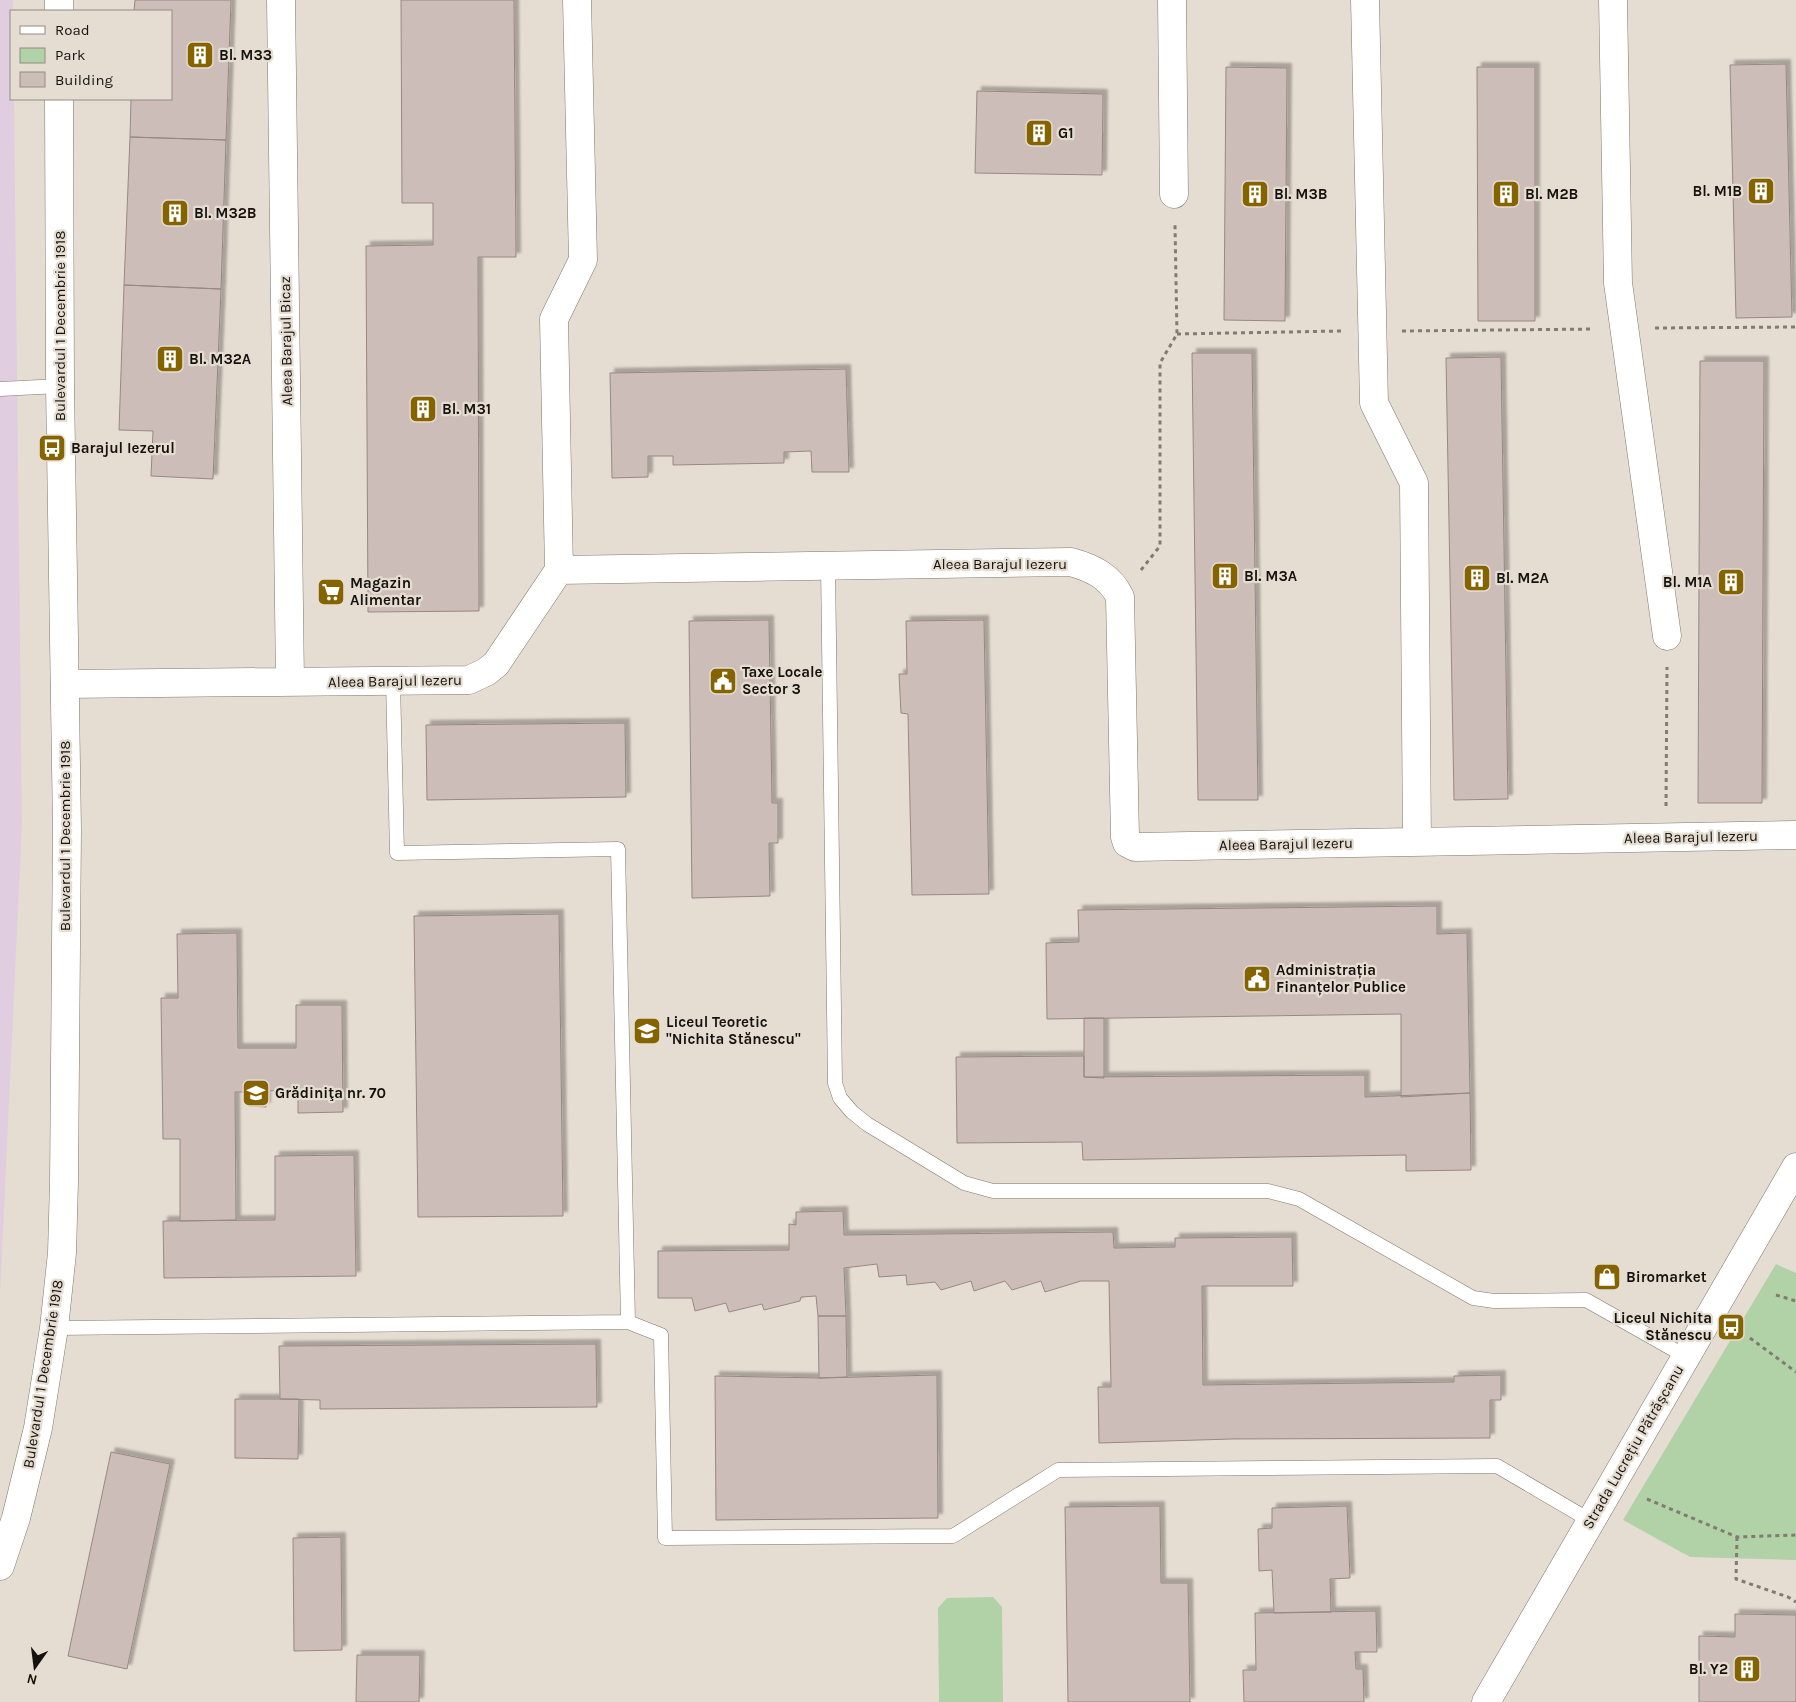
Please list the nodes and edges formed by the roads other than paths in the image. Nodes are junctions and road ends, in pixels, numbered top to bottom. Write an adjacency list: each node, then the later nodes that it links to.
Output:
1 (281, 0): 14 (street, Aleea Barajul Bicaz)
2 (577, 0): 11 (street)
3 (1172, 0): 7 (street)
4 (1366, 0): 17 (street)
5 (1613, 0): 12 (street)
6 (59, 100): 8 (street, Bulevardul 1 Decembrie 1918)
7 (1174, 194)
8 (60, 386): 9 (lane); 15 (street, Bulevardul 1 Decembrie 1918)
9 (0, 389)
10 (828, 566): 11 (street, Aleea Barajul Iezeru); 17 (street, Aleea Barajul Iezeru); 21 (lane)
11 (559, 570): 13 (street, Aleea Barajul Iezeru)
12 (1667, 636)
13 (394, 681): 14 (street, Aleea Barajul Iezeru); 19 (lane)
14 (290, 682): 15 (street, Aleea Barajul Iezeru)
15 (65, 684): 20 (street, Bulevardul 1 Decembrie 1918)
16 (1796, 835): 17 (street, Aleea Barajul Iezeru)
17 (1418, 842)
18 (1796, 1167): 21 (street, Strada Lucrețiu Pătrășcanu)
19 (628, 1322): 20 (lane); 22 (lane)
20 (54, 1328): 23 (street, Bulevardul 1 Decembrie 1918)
21 (1685, 1356): 22 (street, Strada Lucrețiu Pătrășcanu)
22 (1591, 1521): 24 (street, Strada Lucrețiu Pătrășcanu)
23 (0, 1566)
24 (1486, 1702)

